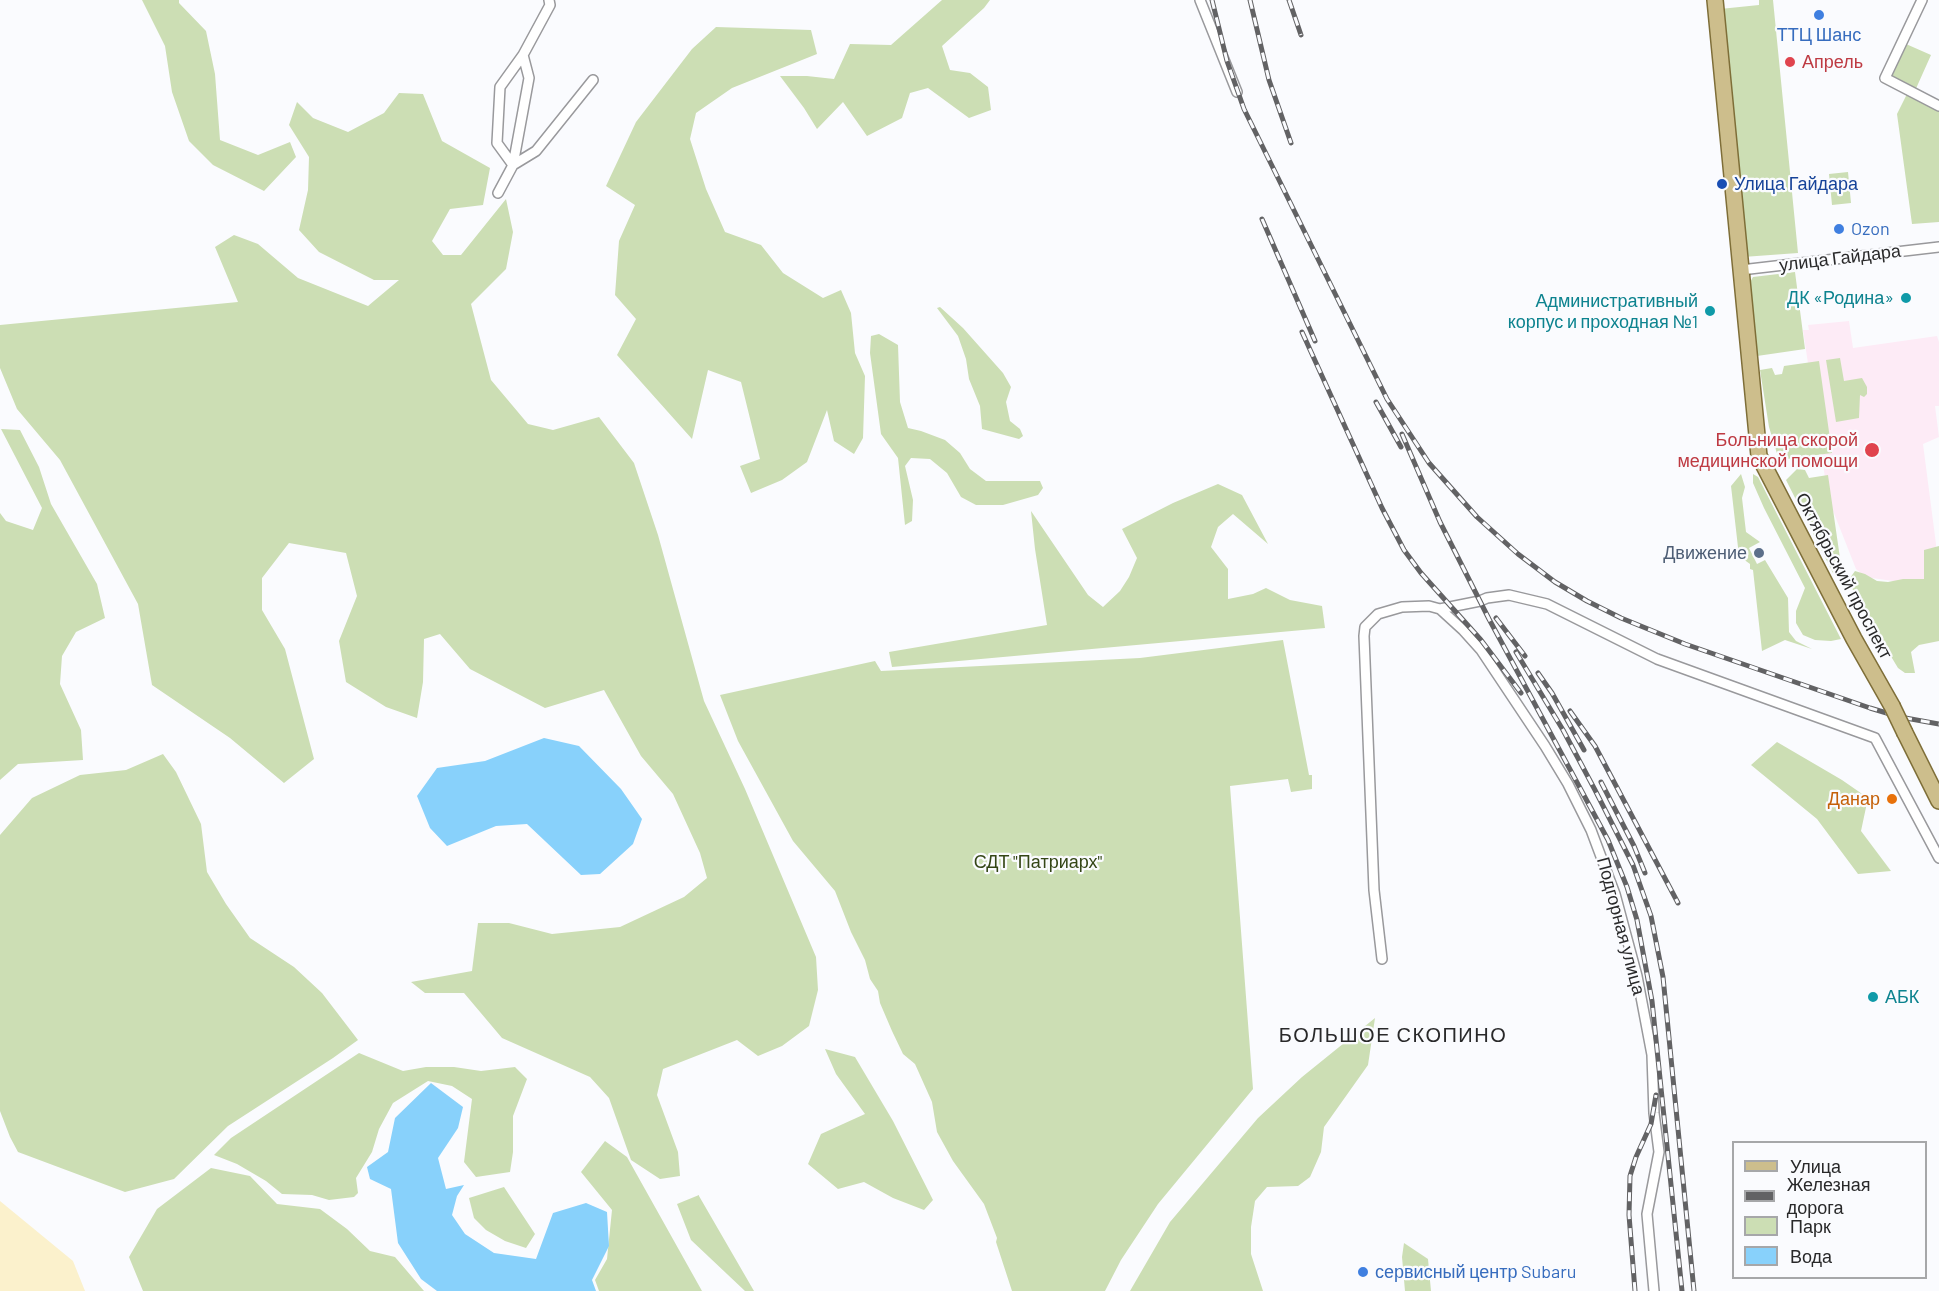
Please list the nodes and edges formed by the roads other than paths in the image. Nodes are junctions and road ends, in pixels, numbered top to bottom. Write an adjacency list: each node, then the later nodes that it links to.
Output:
1 (549, 0): 5 (street)
2 (1200, 0): 7 (street)
3 (1715, 0): 12 (main road, Октябрьский проспект)
4 (1922, 0): 8 (street)
5 (523, 55): 9 (street); 9 (street)
6 (593, 80): 9 (street)
7 (1237, 92)
8 (1939, 106)
9 (513, 165): 10 (street)
10 (498, 193)
11 (1939, 247): 12 (street, улица Гайдара)
12 (1741, 270): 14 (main road, Октябрьский проспект, bridge)
13 (1440, 609): 15 (street); 16 (street); 17 (street, Подгорная улица)
14 (1939, 801)
15 (1939, 858)
16 (1382, 959)
17 (1654, 1291)

